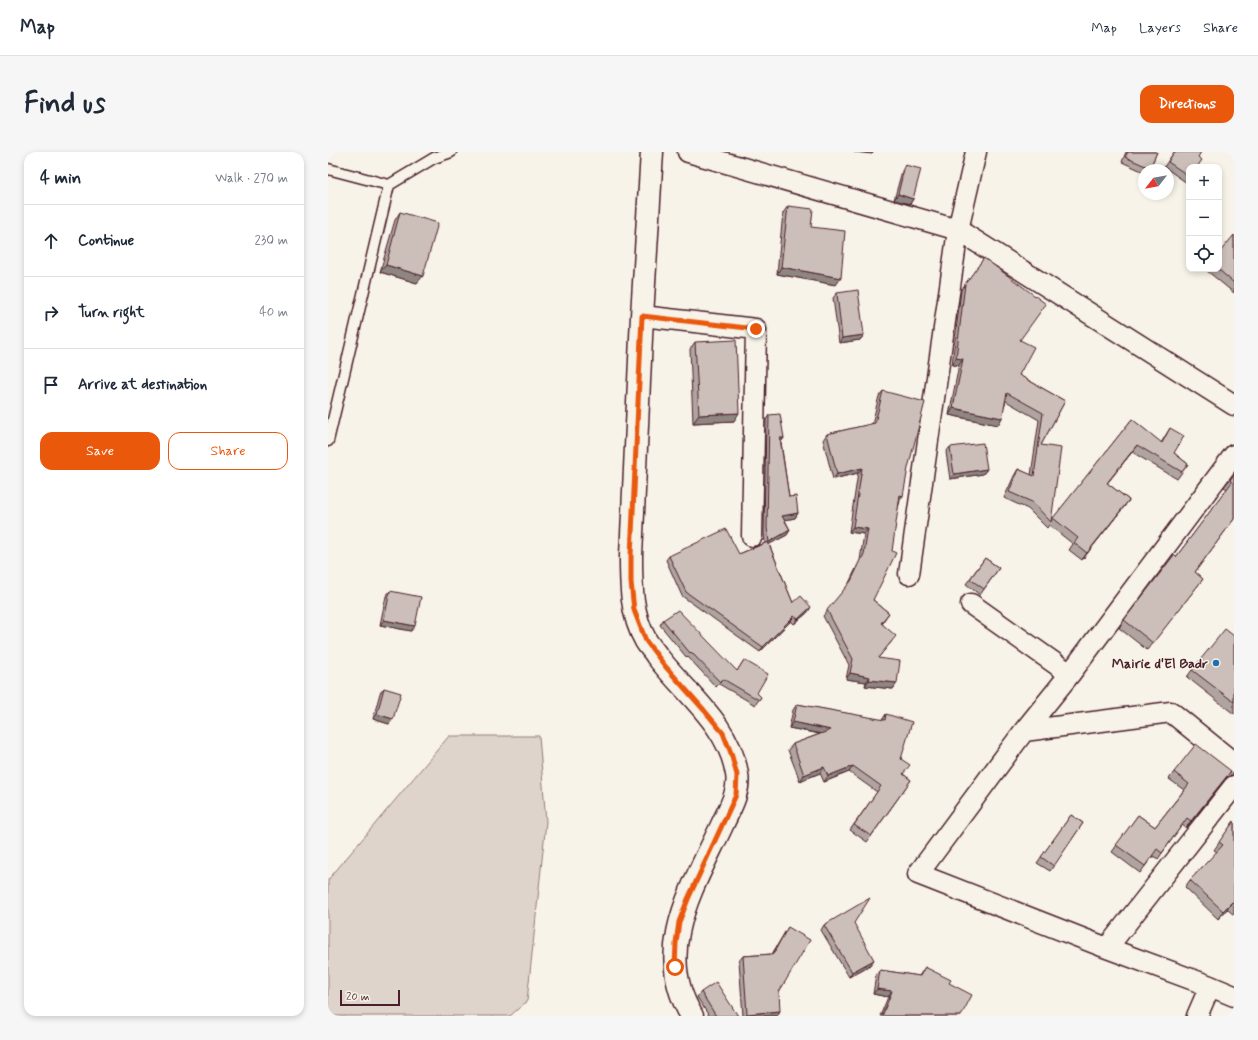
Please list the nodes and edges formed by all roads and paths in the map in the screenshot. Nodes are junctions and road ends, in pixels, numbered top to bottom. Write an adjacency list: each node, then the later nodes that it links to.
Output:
1 (451, 152): 6 (lane)
2 (652, 152): 8 (main road)
3 (688, 152): 7 (street)
4 (976, 152): 7 (street)
5 (328, 169): 6 (lane)
6 (389, 185): 10 (lane)
7 (958, 230): 9 (street); 13 (street)
8 (642, 316): 12 (street); 22 (main road)
9 (1234, 405)
10 (328, 441)
11 (1234, 455): 15 (street)
12 (752, 536)
13 (909, 574)
14 (971, 604): 15 (street)
15 (1070, 674): 16 (street)
16 (1024, 731): 17 (street); 19 (street)
17 (1234, 764)
18 (1234, 786): 19 (street)
19 (1107, 948): 20 (street)
20 (1210, 986): 21 (street); 23 (street)
21 (1234, 996)
22 (692, 1016)
23 (1197, 1016)

